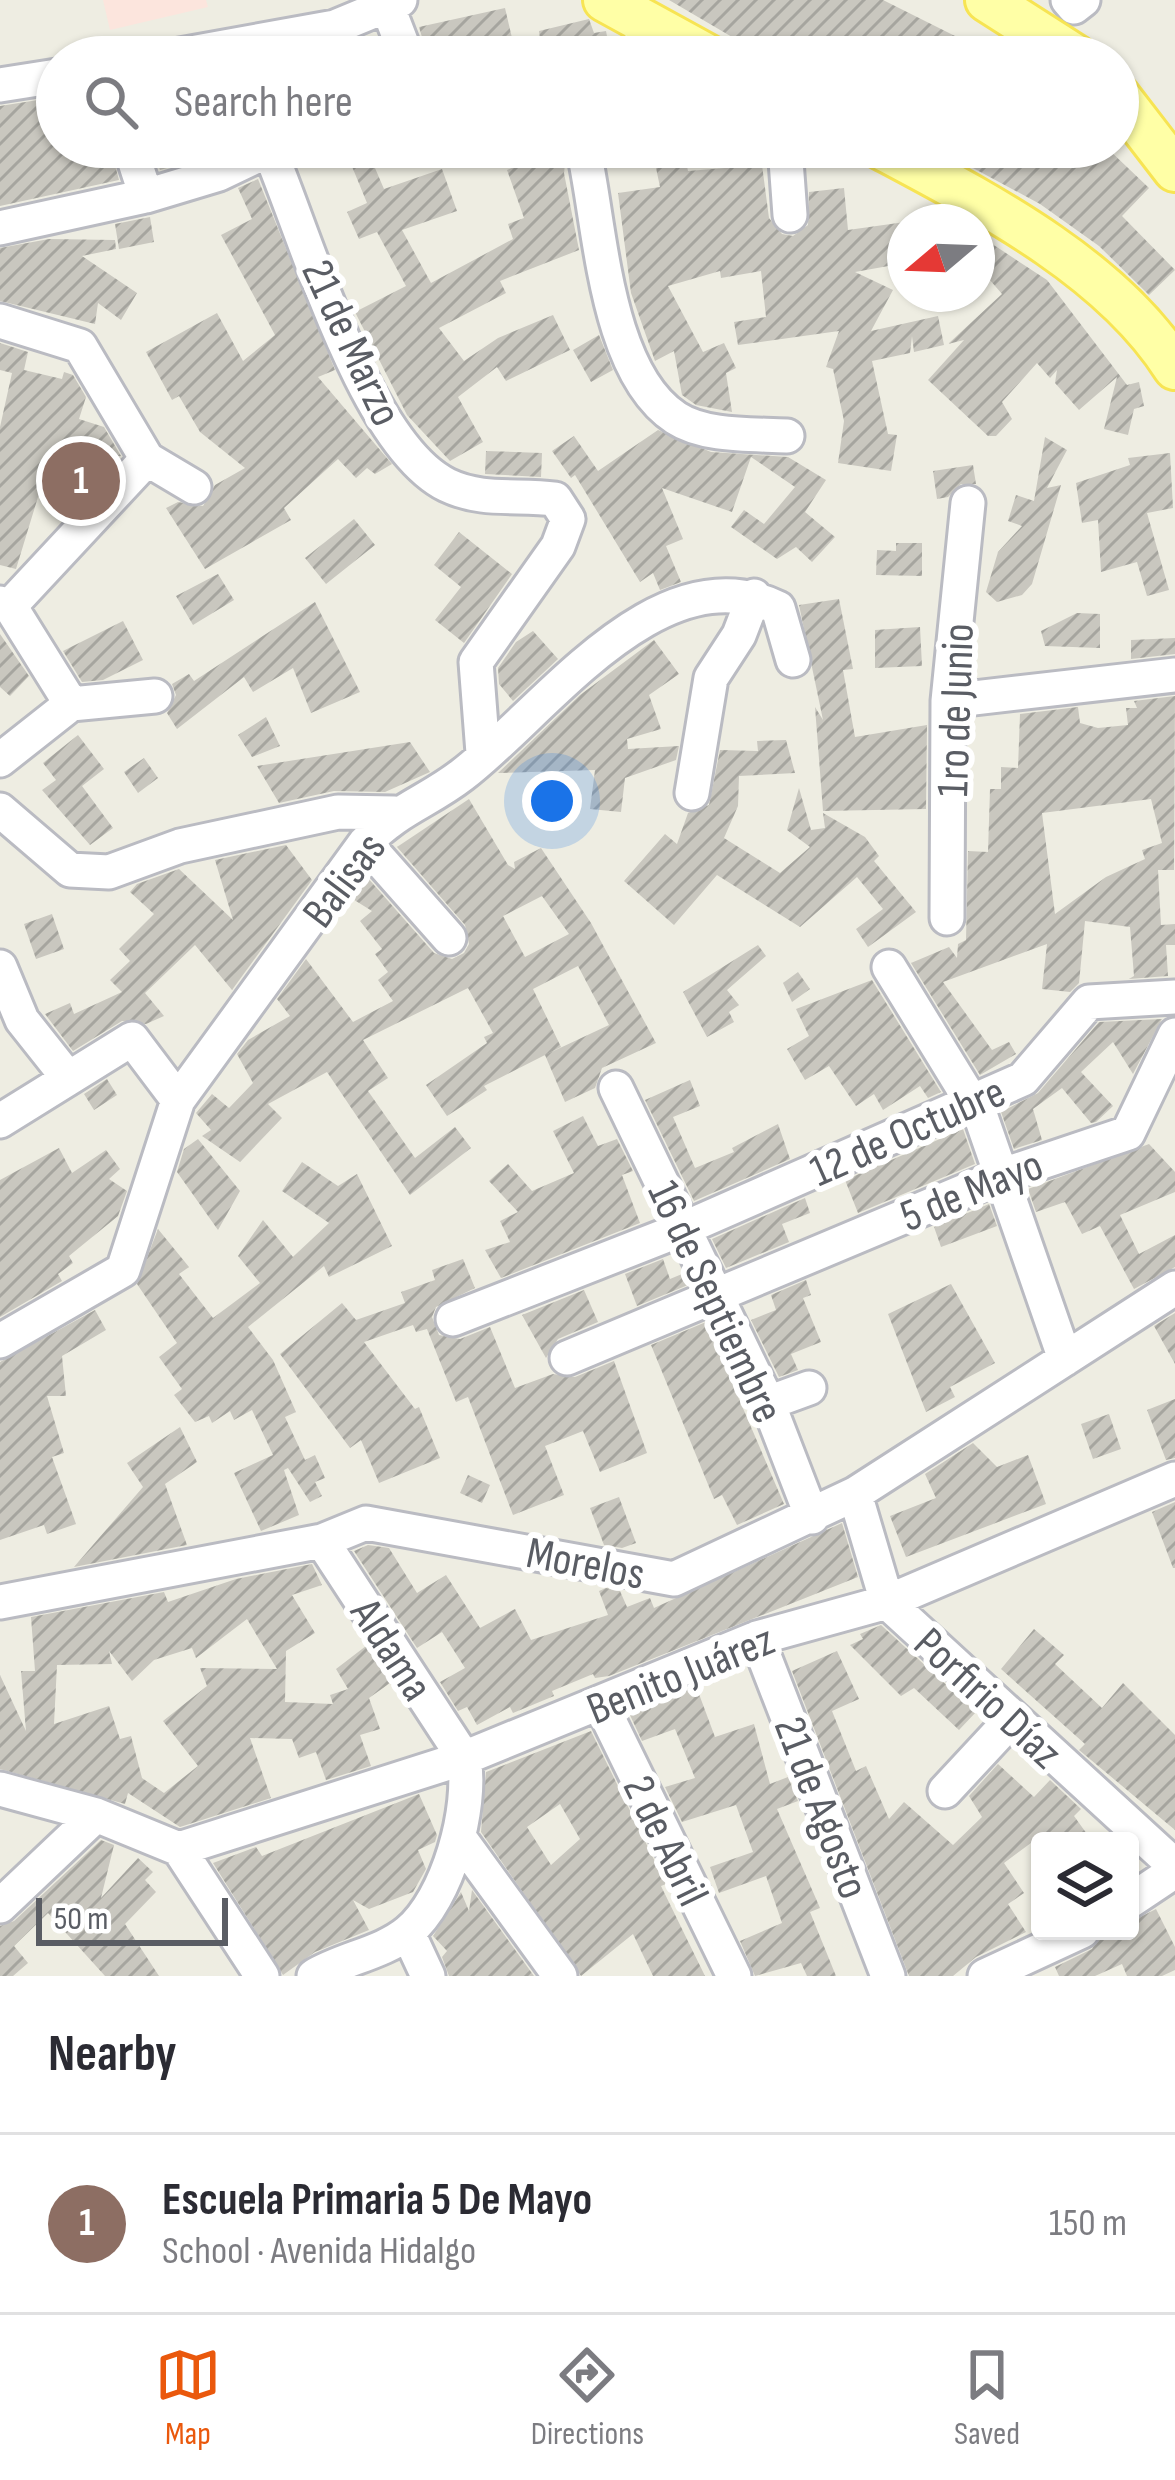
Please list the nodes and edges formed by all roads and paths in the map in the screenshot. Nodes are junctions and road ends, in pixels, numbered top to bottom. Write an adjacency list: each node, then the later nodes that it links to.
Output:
1 (605, 0): 6 (main road)
2 (987, 0): 7 (main road)
3 (393, 3): 4 (street); 5 (street)
4 (294, 36)
5 (402, 36)
6 (637, 36)
7 (1043, 36)
8 (36, 80): 9 (street)
9 (0, 86)
10 (1139, 123): 18 (main road)
11 (137, 168): 20 (street)
12 (231, 168): 20 (street)
13 (278, 168): 37 (street, 21 de Marzo)
14 (578, 168): 19 (street)
15 (591, 168): 26 (street)
16 (787, 168): 21 (street)
17 (915, 168): 23 (main road)
18 (1175, 170)
19 (564, 187)
20 (146, 196): 22 (street)
21 (790, 215)
22 (0, 228)
23 (1156, 314): 25 (main road)
24 (0, 321): 27 (street)
25 (1175, 368)
26 (787, 436)
27 (147, 459): 28 (street); 31 (street)
28 (194, 487)
29 (968, 503): 35 (street, 1ro de Junio)
30 (754, 596): 32 (street); 37 (street, Balisas); 39 (street)
31 (5, 605): 36 (street)
32 (793, 660)
33 (1175, 675): 35 (street)
34 (155, 696): 36 (street)
35 (948, 701): 43 (street, 1ro de Junio)
36 (71, 704): 38 (street)
37 (483, 753): 41 (street, Balisas)
38 (0, 760)
39 (692, 793)
40 (0, 810): 41 (street)
41 (394, 813): 42 (street, Balisas)
42 (365, 843): 44 (street); 51 (street, Balisas)
43 (947, 918)
44 (449, 938)
45 (0, 967): 49 (street)
46 (889, 967): 52 (street)
47 (1175, 998): 52 (street, 12 de Octubre)
48 (1175, 1035): 54 (street, 5 de Mayo)
49 (68, 1078): 51 (street); 53 (street)
50 (616, 1088): 55 (street, 16 de Septiembre)
51 (178, 1100): 59 (street, Balisas)
52 (973, 1103): 54 (street); 55 (street, 12 de Octubre)
53 (0, 1121)
54 (1003, 1175): 57 (street, 5 de Mayo); 61 (street)
55 (685, 1228): 57 (street, 16 de Septiembre); 58 (street, 12 de Octubre)
56 (1175, 1288): 61 (street, Morelos)
57 (716, 1294): 60 (street, 5 de Mayo); 63 (street, 16 de Septiembre)
58 (452, 1319)
59 (0, 1341)
60 (567, 1358)
61 (1065, 1359): 65 (street, Morelos)
62 (809, 1388): 63 (street)
63 (768, 1403): 66 (street, 16 de Septiembre)
64 (1175, 1479): 69 (street, Benito Juárez)
65 (855, 1494): 66 (street, Morelos); 69 (street, Porfirio Díaz)
66 (812, 1517): 67 (street, Morelos)
67 (322, 1541): 68 (street, Morelos); 73 (street, Aldama)
68 (0, 1602)
69 (887, 1602): 70 (street, Benito Juárez); 72 (street, Porfirio Díaz)
70 (757, 1638): 71 (street, Benito Juárez); 89 (street, 21 de Agosto)
71 (601, 1705): 73 (street, Benito Juárez); 88 (street, 2 de Abril)
72 (1011, 1720): 75 (street); 79 (street, Porfirio Díaz)
73 (464, 1758): 77 (street); 78 (street, Benito Juárez)
74 (0, 1789): 76 (street)
75 (945, 1791)
76 (96, 1815): 78 (street); 81 (street)
77 (461, 1840): 82 (street); 87 (street)
78 (179, 1849): 84 (street)
79 (1175, 1869): 80 (street)
80 (1139, 1895)
81 (0, 1906)
82 (408, 1933): 85 (street); 86 (street)
83 (1063, 1940): 90 (street)
84 (262, 1976)
85 (314, 1976)
86 (428, 1976)
87 (560, 1976)
88 (734, 1976)
89 (888, 1976)
90 (985, 1976)

